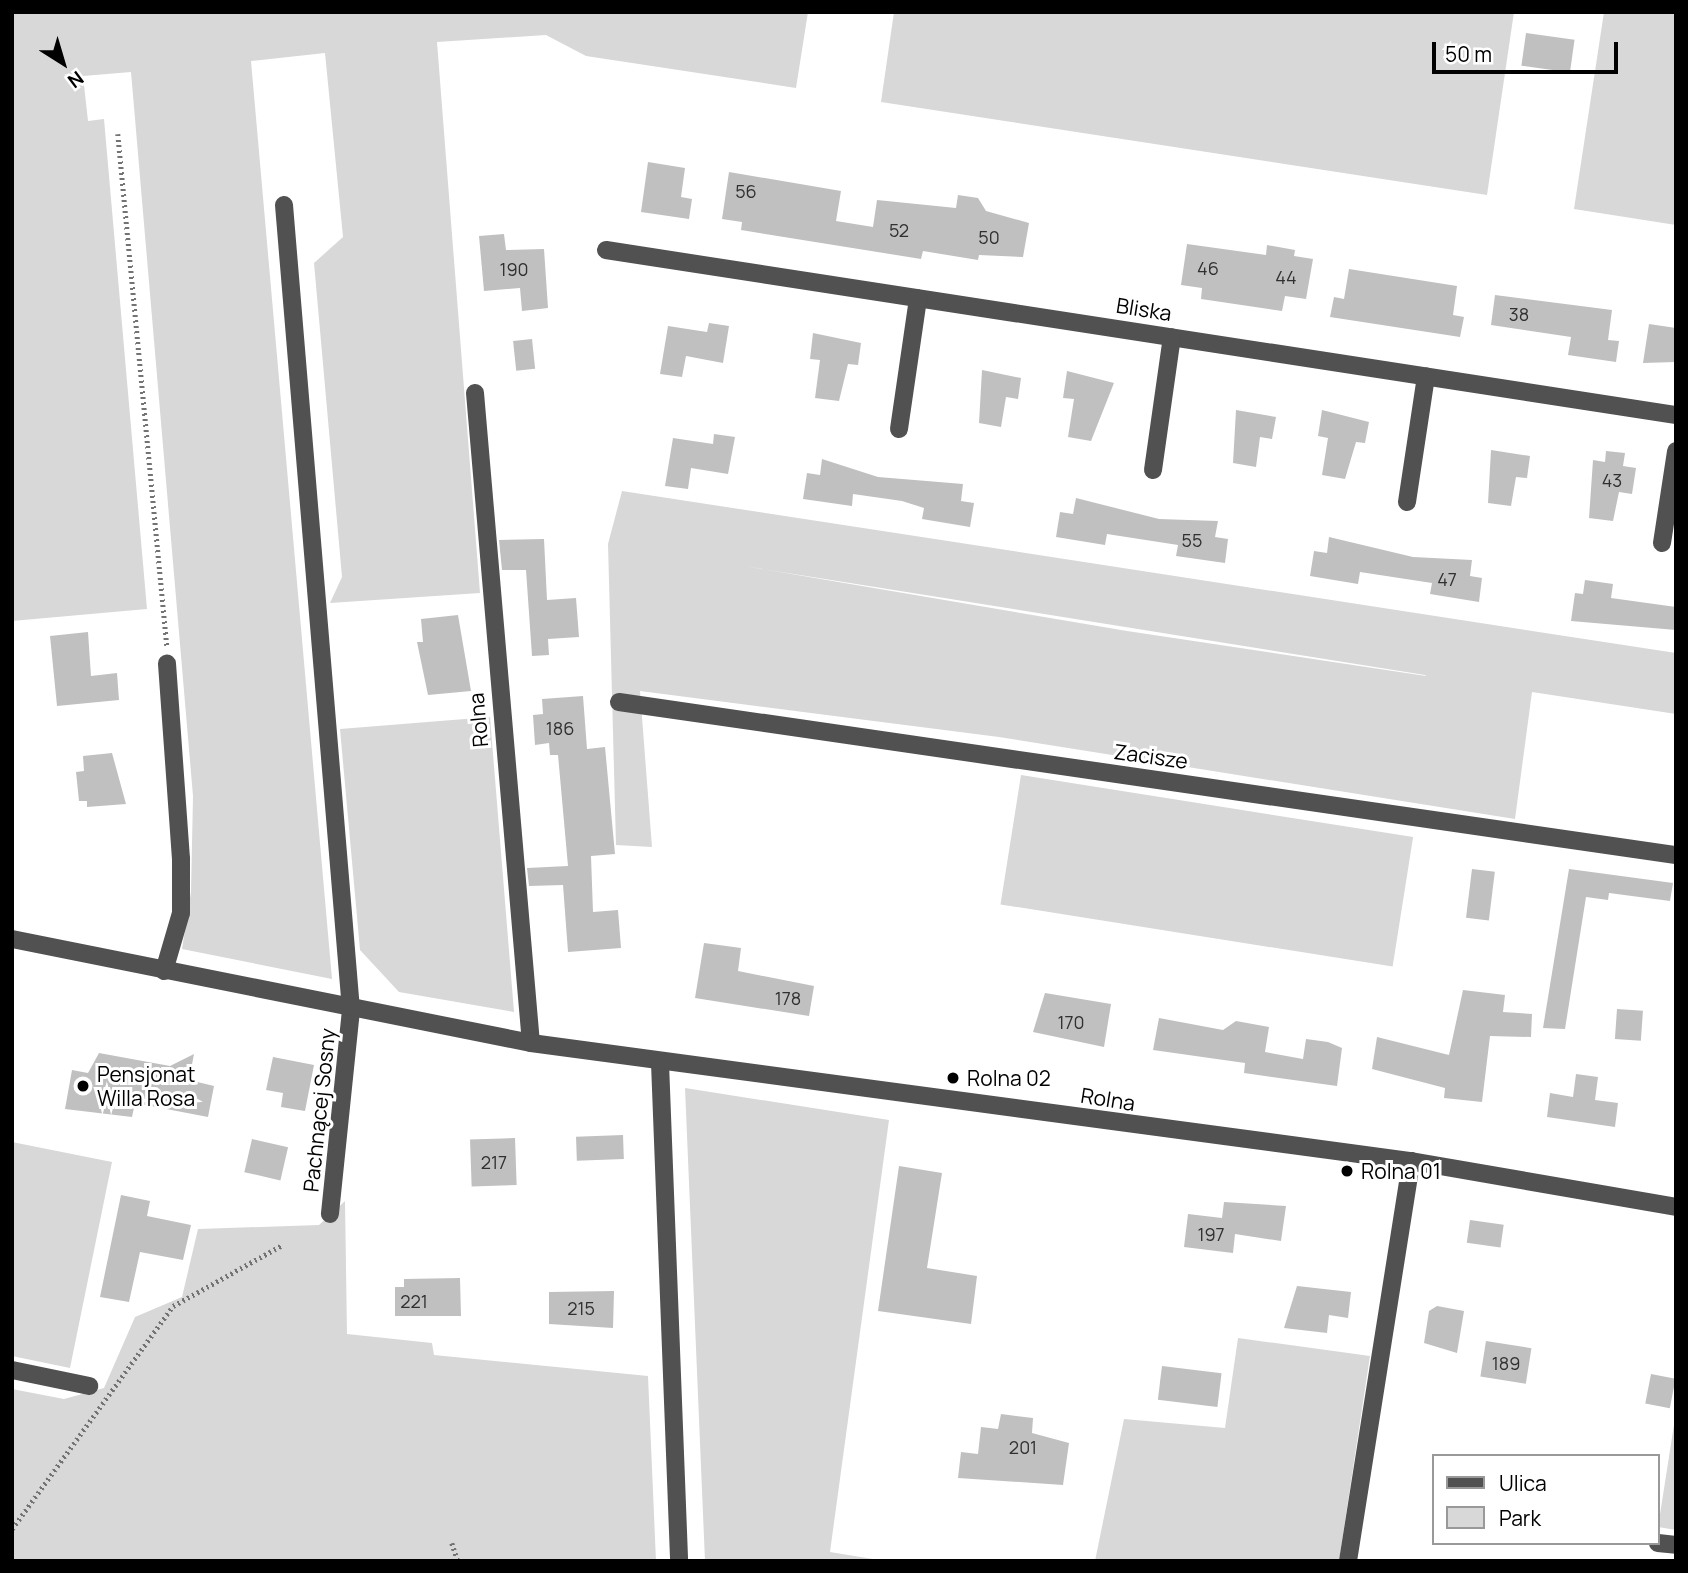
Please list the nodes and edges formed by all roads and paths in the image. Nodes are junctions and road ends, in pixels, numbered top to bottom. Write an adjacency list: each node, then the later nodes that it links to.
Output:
1 (118, 134): 14 (path)
2 (284, 205): 19 (street, Pachnącej Sosny)
3 (606, 250): 4 (street, Bliska)
4 (918, 298): 5 (street, Bliska); 9 (street)
5 (1172, 337): 6 (street, Bliska); 11 (street)
6 (1426, 376): 8 (street, Bliska); 12 (street)
7 (475, 393): 20 (street, Rolna)
8 (1676, 415)
9 (899, 429)
10 (1676, 452): 13 (street)
11 (1153, 470)
12 (1407, 502)
13 (1662, 544)
14 (167, 663): 18 (street)
15 (619, 702): 16 (street, Zacisze)
16 (1676, 855)
17 (12, 939): 18 (street, Rolna)
18 (164, 971): 19 (street, Rolna)
19 (351, 1010): 20 (street, Rolna); 24 (street, Pachnącej Sosny)
20 (531, 1043): 21 (street, Rolna)
21 (660, 1063): 22 (street, Rolna); 31 (street)
22 (1411, 1161): 23 (street, Rolna); 32 (street)
23 (1676, 1207)
24 (330, 1214)
25 (282, 1245): 28 (path)
26 (12, 1370): 27 (street)
27 (89, 1386)
28 (12, 1529)
29 (452, 1543): 30 (path)
30 (458, 1561)
31 (679, 1561)
32 (1348, 1561)

